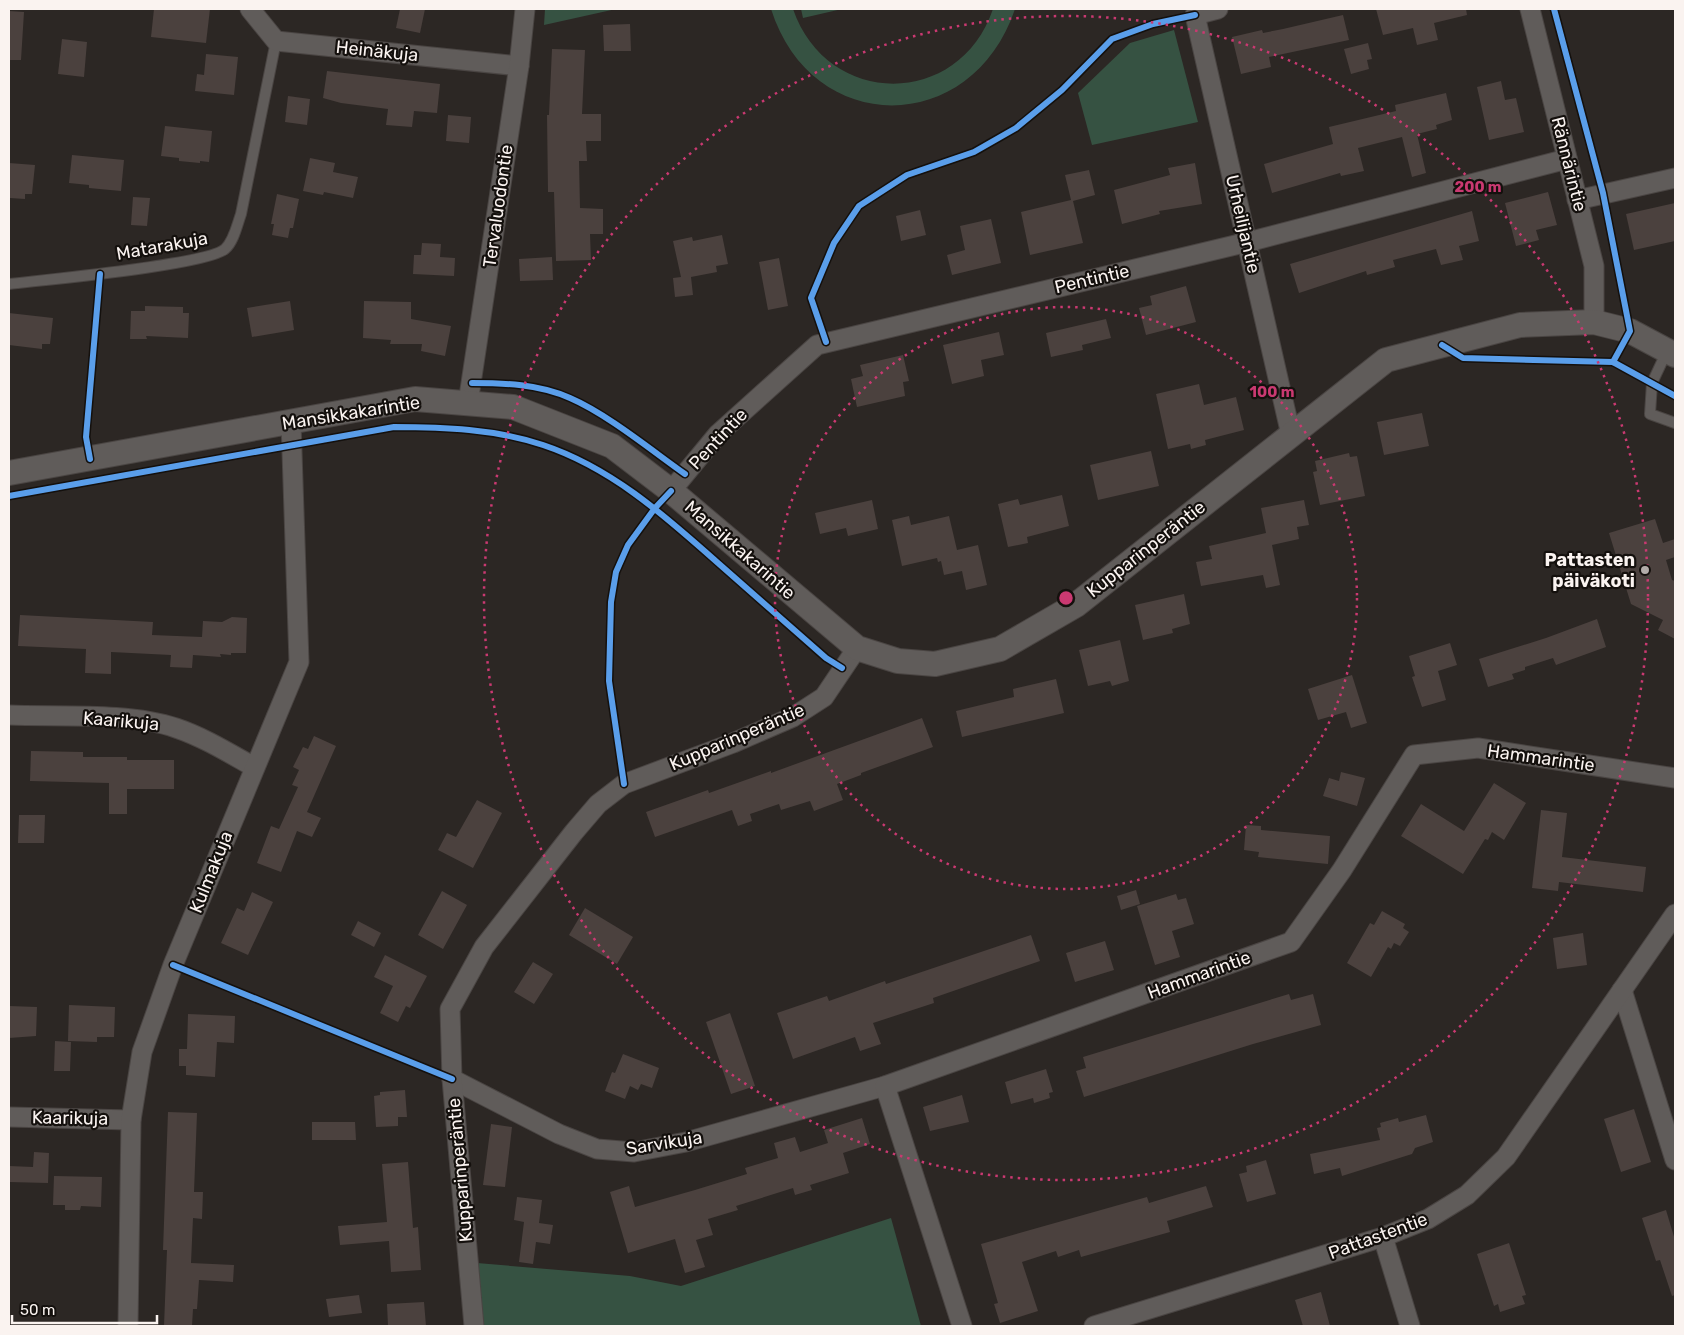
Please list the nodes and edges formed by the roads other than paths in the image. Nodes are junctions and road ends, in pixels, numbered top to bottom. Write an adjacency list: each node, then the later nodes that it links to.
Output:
1 (250, 9): 6 (street)
2 (525, 9): 7 (street, Tervaluodontie)
3 (1218, 9): 5 (street)
4 (1530, 9): 8 (street, Rännärintie)
5 (1194, 12): 11 (street, Urheilijantie)
6 (276, 41): 7 (street, Heinäkuja); 12 (lane, Matarakuja)
7 (519, 66): 15 (street, Tervaluodontie)
8 (1567, 160): 10 (street, Rännärintie); 11 (street, Pentintie)
9 (1675, 178): 10 (street)
10 (1577, 200): 13 (street, Rännärintie)
11 (1248, 242): 18 (street, Urheilijantie); 20 (street, Pentintie)
12 (9, 284)
13 (1594, 322): 14 (street, Kupparinperäntie); 18 (street, Kupparinperäntie)
14 (1671, 353): 17 (lane)
15 (468, 403): 16 (street, Mansikkakarintie); 20 (street, Mansikkakarintie)
16 (292, 422): 19 (street, Mansikkakarintie); 23 (street, Kulmakuja)
17 (1675, 423)
18 (1291, 435): 21 (street, Kupparinperäntie)
19 (9, 474)
20 (671, 490): 21 (street, Mansikkakarintie)
21 (857, 648): 27 (street, Kupparinperäntie)
22 (9, 715): 23 (street, Kaarikuja)
23 (254, 767): 30 (street, Kulmakuja)
24 (1675, 778): 28 (street, Hammarintie)
25 (1675, 914): 26 (street, Pattastentie)
26 (1622, 990): 31 (street); 32 (street, Pattastentie)
27 (452, 1079): 28 (street, Sarvikuja); 35 (street, Kupparinperäntie)
28 (885, 1086): 36 (street)
29 (9, 1117): 30 (street, Kaarikuja)
30 (131, 1120): 34 (street, Kulmakuja)
31 (1675, 1160)
32 (1383, 1237): 33 (street, Pattastentie); 38 (street)
33 (1141, 1320): 37 (street, Pattastentie)
34 (128, 1326)
35 (474, 1326)
36 (962, 1326)
37 (1094, 1326)
38 (1410, 1326)

